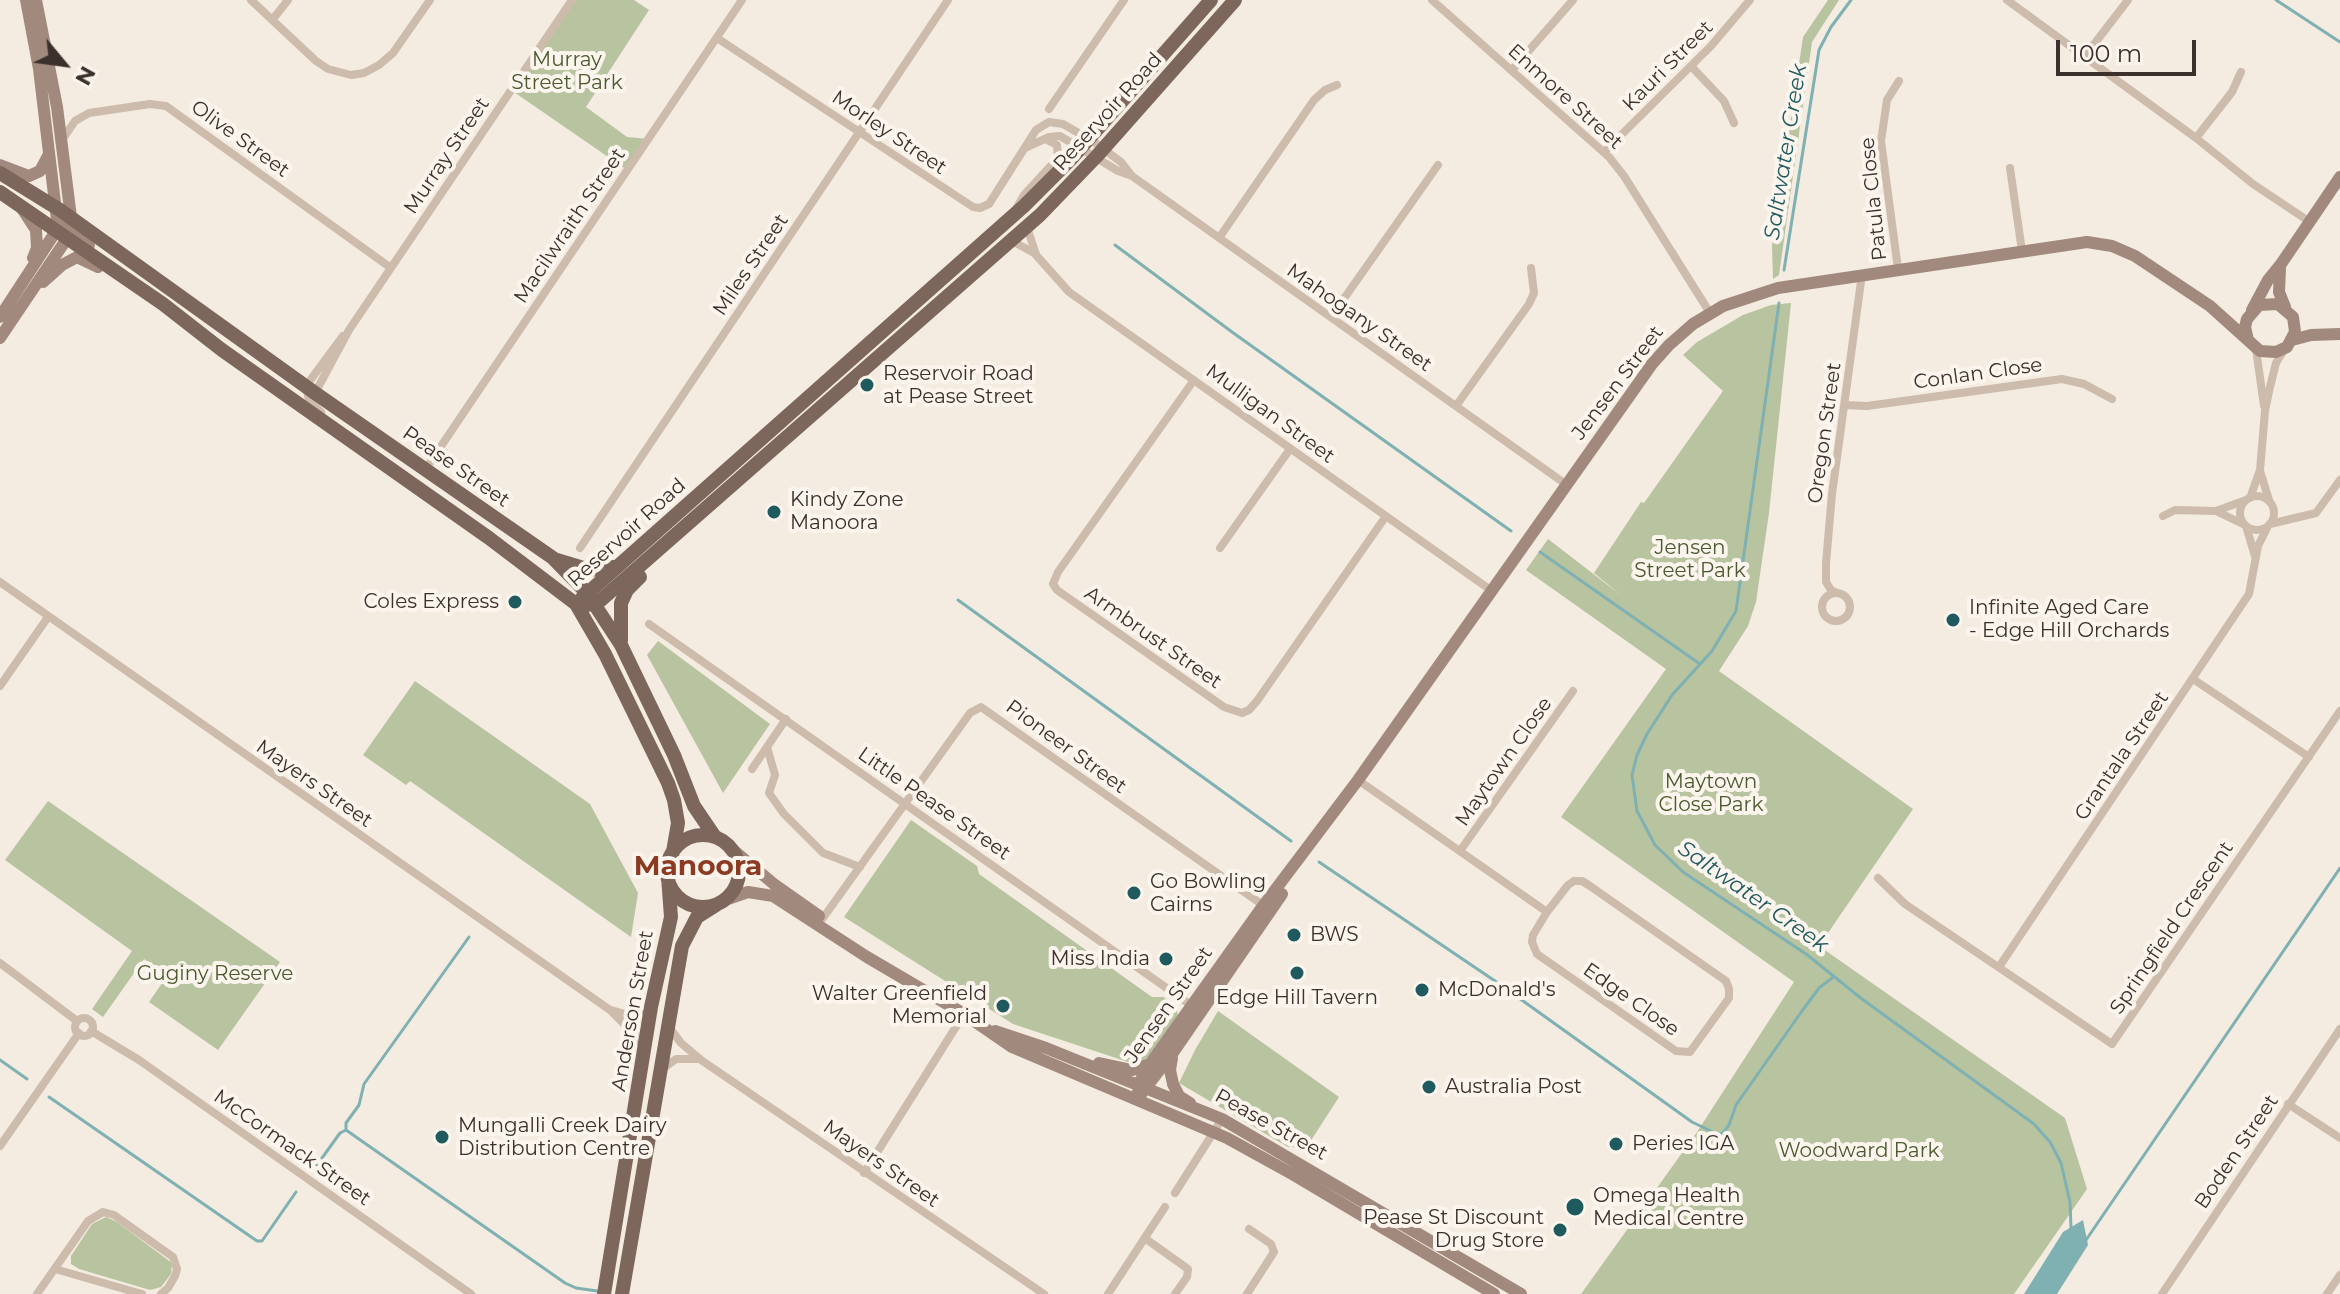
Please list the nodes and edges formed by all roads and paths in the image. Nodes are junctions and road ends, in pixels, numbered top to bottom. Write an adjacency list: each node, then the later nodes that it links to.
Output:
1 (26, 0): 35 (street)
2 (36, 0): 30 (street)
3 (251, 0): 17 (street)
4 (288, 0): 17 (street)
5 (430, 0): 17 (street)
6 (572, 0): 53 (street, Murray Street)
7 (742, 0): 18 (street, Macilwraith Street)
8 (948, 0): 27 (street, Miles Street)
9 (1124, 0): 25 (street)
10 (1211, 0): 31 (main road, Reservoir Road)
11 (1235, 0): 34 (main road, Reservoir Road)
12 (1432, 0): 21 (street, Enmore Street)
13 (1573, 0): 21 (street)
14 (1750, 0): 20 (street, Kauri Street)
15 (2007, 0): 19 (street)
16 (2128, 0): 19 (street)
17 (273, 19)
18 (717, 38): 27 (street, Morley Street); 81 (street, Macilwraith Street)
19 (2085, 56): 28 (street)
20 (1691, 66): 26 (street); 33 (street, Kauri Street)
21 (1512, 70): 33 (street, Enmore Street)
22 (2241, 72): 28 (street)
23 (1899, 81): 55 (street, Patula Close)
24 (1337, 85): 47 (street)
25 (1049, 109)
26 (1734, 123)
27 (859, 132): 32 (street, Morley Street); 94 (street, Miles Street)
28 (2196, 138): 45 (street)
29 (1045, 139): 31 (street, Morley Street); 32 (street); 43 (street)
30 (61, 140): 44 (street); 53 (street, Olive Street)
31 (1085, 143): 32 (street, Morley Street); 34 (street, Morley Street); 43 (main road, Reservoir Road)
32 (1027, 147)
33 (1604, 152): 63 (street, Enmore Street)
34 (1100, 153): 46 (main road, Reservoir Road); 47 (street, Mahogany Street)
35 (49, 154): 36 (street); 44 (street)
36 (0, 165)
37 (1438, 165): 64 (street)
38 (2010, 168): 50 (street)
39 (0, 173): 44 (main road)
40 (2340, 177): 45 (street)
41 (0, 192): 42 (main road)
42 (15, 200): 44 (main road); 62 (street)
43 (1013, 217): 98 (main road, Reservoir Road)
44 (65, 221): 49 (street); 57 (street); 58 (main road, Pease Street); 62 (street); 66 (main road, Pease Street)
45 (2310, 222): 52 (street)
46 (1027, 227): 48 (main road, Reservoir Road); 51 (street, Mulligan Street)
47 (1219, 238): 64 (street, Mahogany Street)
48 (1012, 241): 51 (street, Mulligan Street); 88 (main road, Reservoir Road)
49 (90, 243): 71 (main road)
50 (2022, 251): 55 (street, Jensen Street); 59 (street, Jensen Street)
51 (1036, 255): 72 (street, Mulligan Street)
52 (2281, 264): 60 (street); 61 (street)
53 (391, 268): 73 (street, Murray Street)
54 (1531, 268): 77 (street)
55 (1898, 269): 56 (street, Jensen Street)
56 (1862, 273): 63 (street, Jensen Street); 76 (street, Oregon Street)
57 (24, 303): 58 (street); 68 (street)
58 (163, 304): 71 (main road, Pease Street)
59 (2210, 306): 61 (street, Jensen Street); 69 (street, Jensen Street)
60 (2285, 307): 61 (street); 65 (street)
61 (2251, 311): 69 (street)
62 (2, 313)
63 (1710, 313): 84 (street, Jensen Street)
64 (1331, 317): 77 (street, Mahogany Street)
65 (2295, 320): 67 (street); 70 (street)
66 (227, 328): 73 (main road, Pease Street); 74 (main road)
67 (2334, 333): 70 (street)
68 (0, 338)
69 (2252, 344): 70 (street); 78 (street)
70 (2288, 345): 78 (street)
71 (222, 350): 74 (main road, Pease Street)
72 (1194, 380): 79 (street, Mulligan Street); 89 (street, Armbrust Street)
73 (310, 390): 80 (street); 81 (main road, Pease Street)
74 (290, 398): 80 (main road, Pease Street)
75 (2112, 399): 76 (street, Conlan Close)
76 (1845, 405): 99 (street, Oregon Street)
77 (1456, 406): 84 (street, Mahogany Street)
78 (2265, 411): 82 (street)
79 (1290, 449): 89 (street, Mulligan Street); 95 (street)
80 (379, 462): 103 (main road, Pease Street)
81 (425, 470): 97 (main road, Pease Street)
82 (2260, 470): 85 (street); 86 (street)
83 (2340, 480): 91 (street)
84 (1567, 485): 101 (street, Jensen Street)
85 (2248, 499): 86 (street); 87 (street); 92 (street)
86 (2271, 504): 91 (street); 93 (street)
87 (2216, 511): 90 (street); 92 (street)
88 (697, 515): 103 (main road, Reservoir Road); 107 (main road)
89 (1386, 516): 101 (street, Mulligan Street)
90 (2163, 516)
91 (2298, 517): 93 (street)
92 (2245, 525): 93 (street); 96 (street, Grantala Street)
93 (2269, 525): 96 (street, Grantala Street)
94 (580, 548)
95 (1220, 548)
96 (2255, 557): 108 (street, Grantala Street)
97 (553, 558): 98 (main road); 103 (main road, Pease Street)
98 (622, 563): 103 (main road, Reservoir Road)
99 (1825, 577): 102 (street); 104 (street, Oregon Street)
100 (0, 582): 105 (street, Mayers Street)
101 (1492, 591): 116 (street, Jensen Street)
102 (1837, 593): 104 (street); 104 (street)
103 (586, 600): 107 (main road, Pease Street); 121 (main road, Pease Street)
104 (1822, 606)
105 (48, 617): 109 (street); 133 (street, Mayers Street)
106 (649, 624): 112 (street, Little Pease Street)
107 (621, 645): 118 (main road, Pease Street)
108 (2193, 679): 114 (street); 130 (street, Grantala Street)
109 (0, 686)
110 (1573, 691): 120 (street, Maytown Close)
111 (2340, 711): 114 (street, Springfield Crescent)
112 (786, 719): 113 (street); 117 (street, Little Pease Street)
113 (767, 747): 115 (street); 122 (street)
114 (2309, 757): 130 (street, Springfield Crescent)
115 (752, 769)
116 (1358, 780): 120 (street); 126 (street, Jensen Street)
117 (906, 802): 122 (street, Pioneer Street); 126 (street, Pioneer Street); 132 (street, Little Pease Street)
118 (715, 837): 119 (main road); 121 (main road)
119 (732, 849): 125 (main road); 128 (street, Pease Street)
120 (1460, 851): 127 (street)
121 (673, 852): 123 (main road)
122 (860, 867): 128 (street, Pioneer Street)
123 (668, 877): 125 (main road); 131 (main road, Anderson Street)
124 (1878, 878): 130 (street, Springfield Crescent)
125 (720, 902): 128 (street, Pease Street); 136 (main road, Anderson Street)
126 (1267, 908): 132 (street, Jensen Street)
127 (1547, 912): 127 (street, Edge Close)
128 (821, 921): 134 (street, Pease Street)
129 (0, 963): 135 (street)
130 (1999, 967)
131 (651, 1007): 133 (street); 141 (main road, Anderson Street)
132 (1196, 1008): 142 (street, Jensen Street); 145 (street, Jensen Street)
133 (610, 1010): 141 (street, Mayers Street)
134 (964, 1014): 137 (street, Pease Street); 154 (street)
135 (77, 1021): 139 (street); 140 (street)
136 (668, 1026): 144 (street, Mayers Street); 146 (main road, Anderson Street)
137 (984, 1028): 143 (street, Pease Street); 147 (street, Pease Street)
138 (2340, 1029): 148 (street, Boden Street)
139 (91, 1031): 140 (street); 165 (street, McCormack Street)
140 (79, 1033): 153 (street)
141 (646, 1051): 166 (main road, Anderson Street)
142 (1174, 1051): 147 (street, Jensen Street); 149 (street)
143 (1069, 1057): 145 (street); 147 (street, Pease Street)
144 (701, 1060): 146 (street); 154 (street, Mayers Street)
145 (1150, 1064): 147 (street, Jensen Street)
146 (660, 1071): 167 (main road, Anderson Street)
147 (1141, 1091): 149 (street, Pease Street); 151 (street, Pease Street)
148 (2288, 1104): 152 (street); 173 (street, Boden Street)
149 (1195, 1106): 150 (street, Pease Street)
150 (1222, 1119): 151 (street); 172 (street, Pease Street)
151 (1215, 1132): 155 (street); 161 (street, Pease Street)
152 (2340, 1138)
153 (0, 1146)
154 (864, 1173): 168 (street, Mayers Street)
155 (1175, 1193)
156 (1165, 1207): 158 (street)
157 (1249, 1229): 171 (street)
158 (1146, 1239): 169 (street); 170 (street)
159 (55, 1269): 162 (street); 163 (street); 164 (street)
160 (2340, 1275): 174 (street)
161 (1487, 1292)
162 (37, 1294)
163 (142, 1294)
164 (161, 1294)
165 (471, 1294)
166 (604, 1294)
167 (622, 1294)
168 (1044, 1294)
169 (1108, 1294)
170 (1175, 1294)
171 (1247, 1294)
172 (1521, 1294)
173 (2162, 1294)
174 (2327, 1294)

